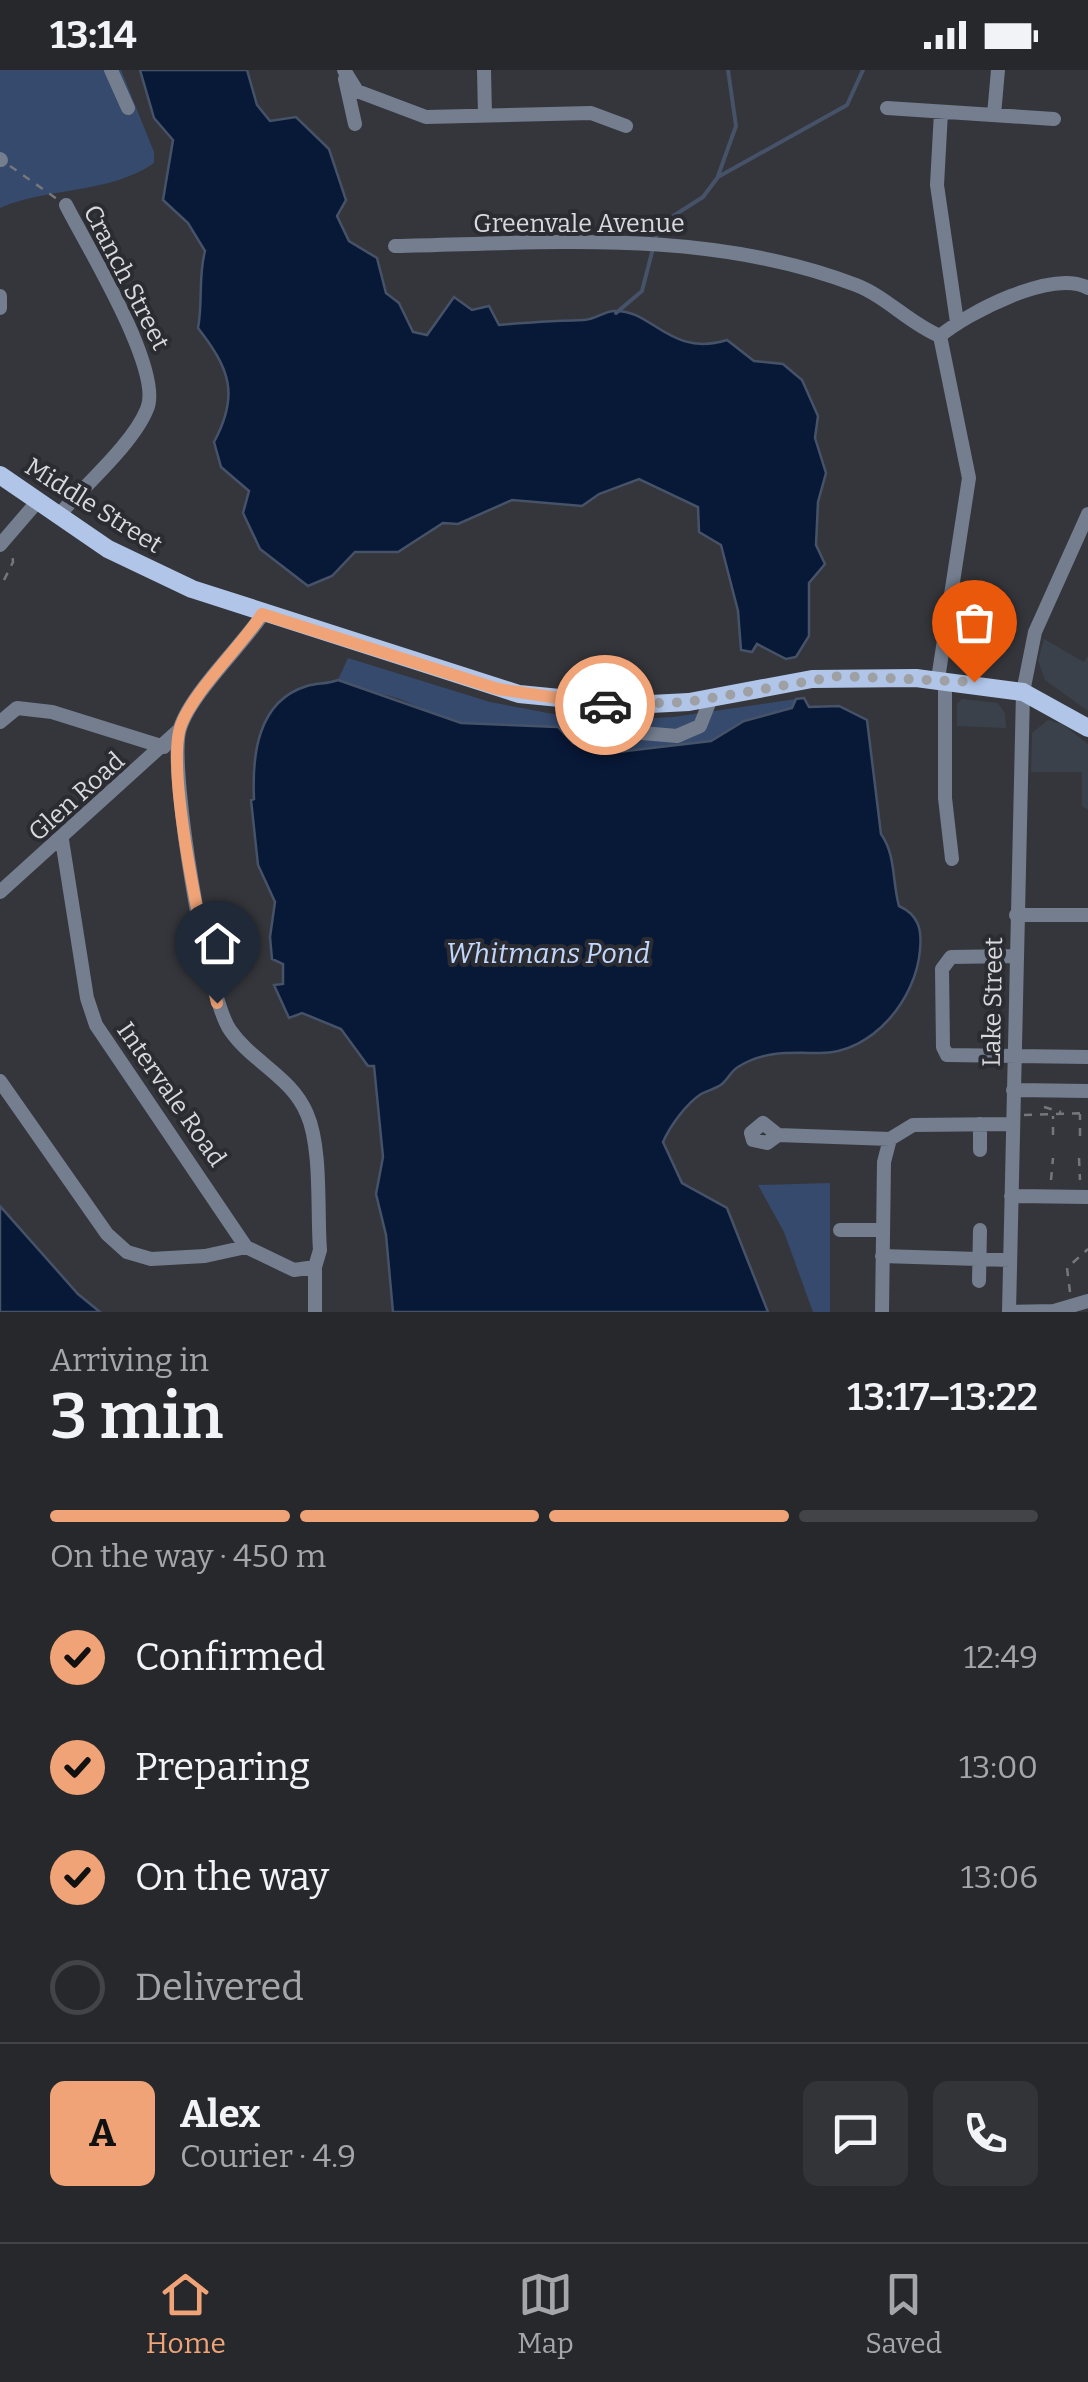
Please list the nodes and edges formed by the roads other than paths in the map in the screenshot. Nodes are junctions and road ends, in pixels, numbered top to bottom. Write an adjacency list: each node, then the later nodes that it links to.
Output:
1 (111, 70): 5 (street)
2 (484, 70): 8 (street)
3 (998, 70): 9 (street)
4 (344, 74): 8 (street); 11 (street)
5 (128, 108)
6 (887, 108): 7 (street)
7 (941, 112): 9 (street); 18 (street)
8 (485, 114): 12 (street)
9 (994, 114): 10 (street)
10 (1054, 119)
11 (355, 124)
12 (626, 126)
13 (66, 205): 23 (street, Cranch Street)
14 (395, 246): 19 (street, Greenvale Avenue)
15 (1088, 288): 18 (street)
16 (0, 296): 17 (street)
17 (0, 308)
18 (957, 322): 19 (street)
19 (940, 336): 26 (street)
20 (0, 475): 21 (main road, Middle Street)
21 (38, 502): 23 (main road, Middle Street); 24 (street)
22 (1088, 514): 27 (street, Lake Street)
23 (58, 516): 25 (main road, Middle Street)
24 (3, 543)
25 (262, 614): 29 (main road, Middle Street); 32 (street, Glen Road)
26 (942, 680): 27 (main road, Middle Street); 28 (main road, Middle Street); 35 (street)
27 (1023, 692): 30 (main road, Middle Street); 37 (street, Lake Street)
28 (711, 698): 29 (main road, Middle Street); 29 (street)
29 (606, 705)
30 (1086, 721)
31 (0, 722): 33 (street)
32 (179, 729): 33 (street, Glen Road); 59 (street)
33 (164, 747): 34 (street, Glen Road)
34 (62, 840): 36 (street, Glen Road); 55 (street, Intervale Road)
35 (952, 859)
36 (0, 892)
37 (1016, 915): 38 (street); 39 (street, Lake Street)
38 (1088, 916)
39 (1016, 956): 41 (street, Lake Street); 41 (street)
40 (1088, 1057): 41 (street)
41 (1014, 1058): 43 (street, Lake Street)
42 (0, 1081): 55 (street)
43 (1013, 1090): 44 (street); 45 (street, Lake Street)
44 (1088, 1091)
45 (1012, 1120): 46 (street); 50 (street, Lake Street)
46 (980, 1124): 48 (street); 49 (street)
47 (778, 1135): 48 (street)
48 (890, 1139): 53 (street)
49 (980, 1150)
50 (1011, 1196): 51 (street); 58 (street, Lake Street)
51 (1088, 1198)
52 (840, 1230): 53 (street)
53 (883, 1230): 56 (street)
54 (980, 1230): 57 (street)
55 (246, 1246): 59 (street)
56 (882, 1256): 57 (street); 63 (street)
57 (979, 1260): 58 (street); 60 (street)
58 (1010, 1260): 64 (street, Lake Street)
59 (315, 1268): 62 (street)
60 (979, 1281)
61 (1088, 1301): 64 (street)
62 (315, 1312)
63 (882, 1312)
64 (1008, 1312)

